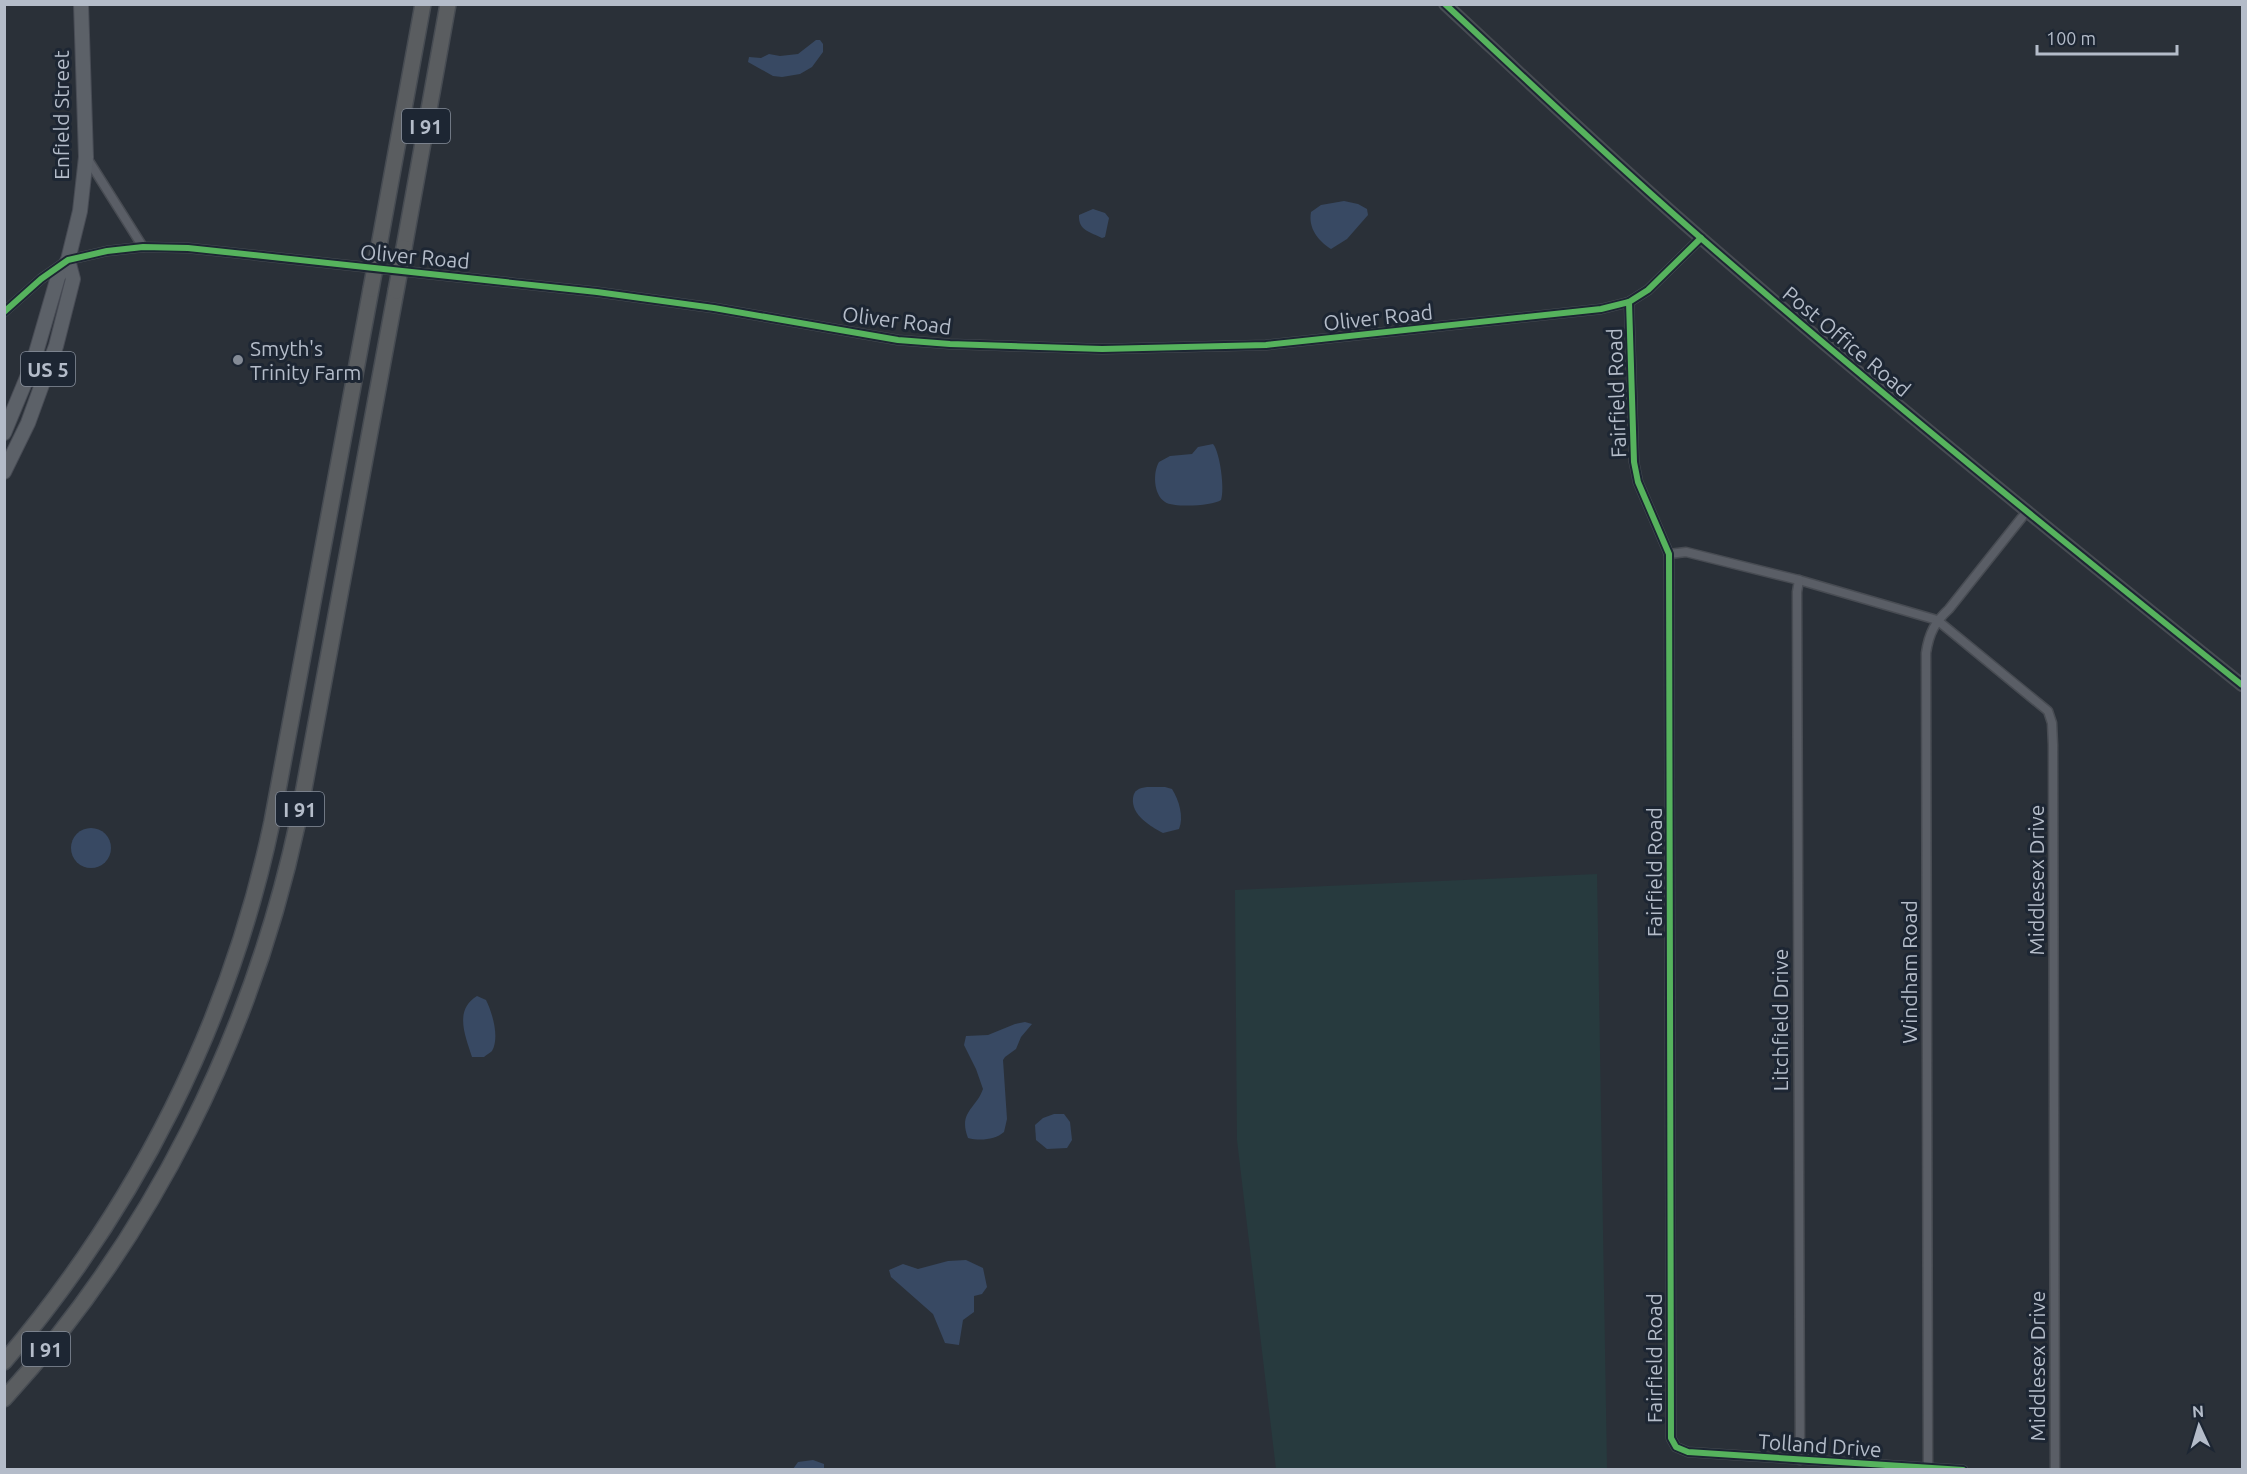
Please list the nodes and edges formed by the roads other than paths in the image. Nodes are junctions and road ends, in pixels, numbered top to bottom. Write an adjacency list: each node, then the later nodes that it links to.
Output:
1 (81, 4): 5 (main road, Enfield Street / US 5)
2 (423, 4): 20 (highway, I 91, bridge)
3 (448, 4): 21 (highway, I 91, bridge)
4 (1445, 4): 6 (street, Post Office Road)
5 (86, 157): 7 (street); 8 (main road, Enfield Street / US 5)
6 (1701, 238): 9 (street, Oliver Road); 15 (street, Post Office Road)
7 (142, 247): 8 (street, Oliver Road); 9 (street, Oliver Road)
8 (68, 260): 10 (street); 11 (main road, US 5); 12 (main road, US 5)
9 (1629, 302): 16 (street, Fairfield Road)
10 (4, 312)
11 (33, 363): 12 (main road); 13 (main road, US 5)
12 (48, 369): 14 (main road, US 5)
13 (4, 434)
14 (4, 472)
15 (2027, 511): 18 (street, Windham Road); 19 (street, Post Office Road)
16 (1670, 554): 17 (street, Middlesex Drive); 22 (street, Fairfield Road)
17 (1799, 580): 18 (street, Middlesex Drive); 23 (street, Litchfield Drive)
18 (1937, 620): 24 (street, Windham Road); 26 (street, Middlesex Drive)
19 (2242, 685)
20 (4, 1362)
21 (4, 1399)
22 (1676, 1447): 23 (street, Tolland Drive)
23 (1800, 1460): 24 (street, Tolland Drive)
24 (1928, 1468): 25 (street, Tolland Drive)
25 (1963, 1470)
26 (2055, 1470)

